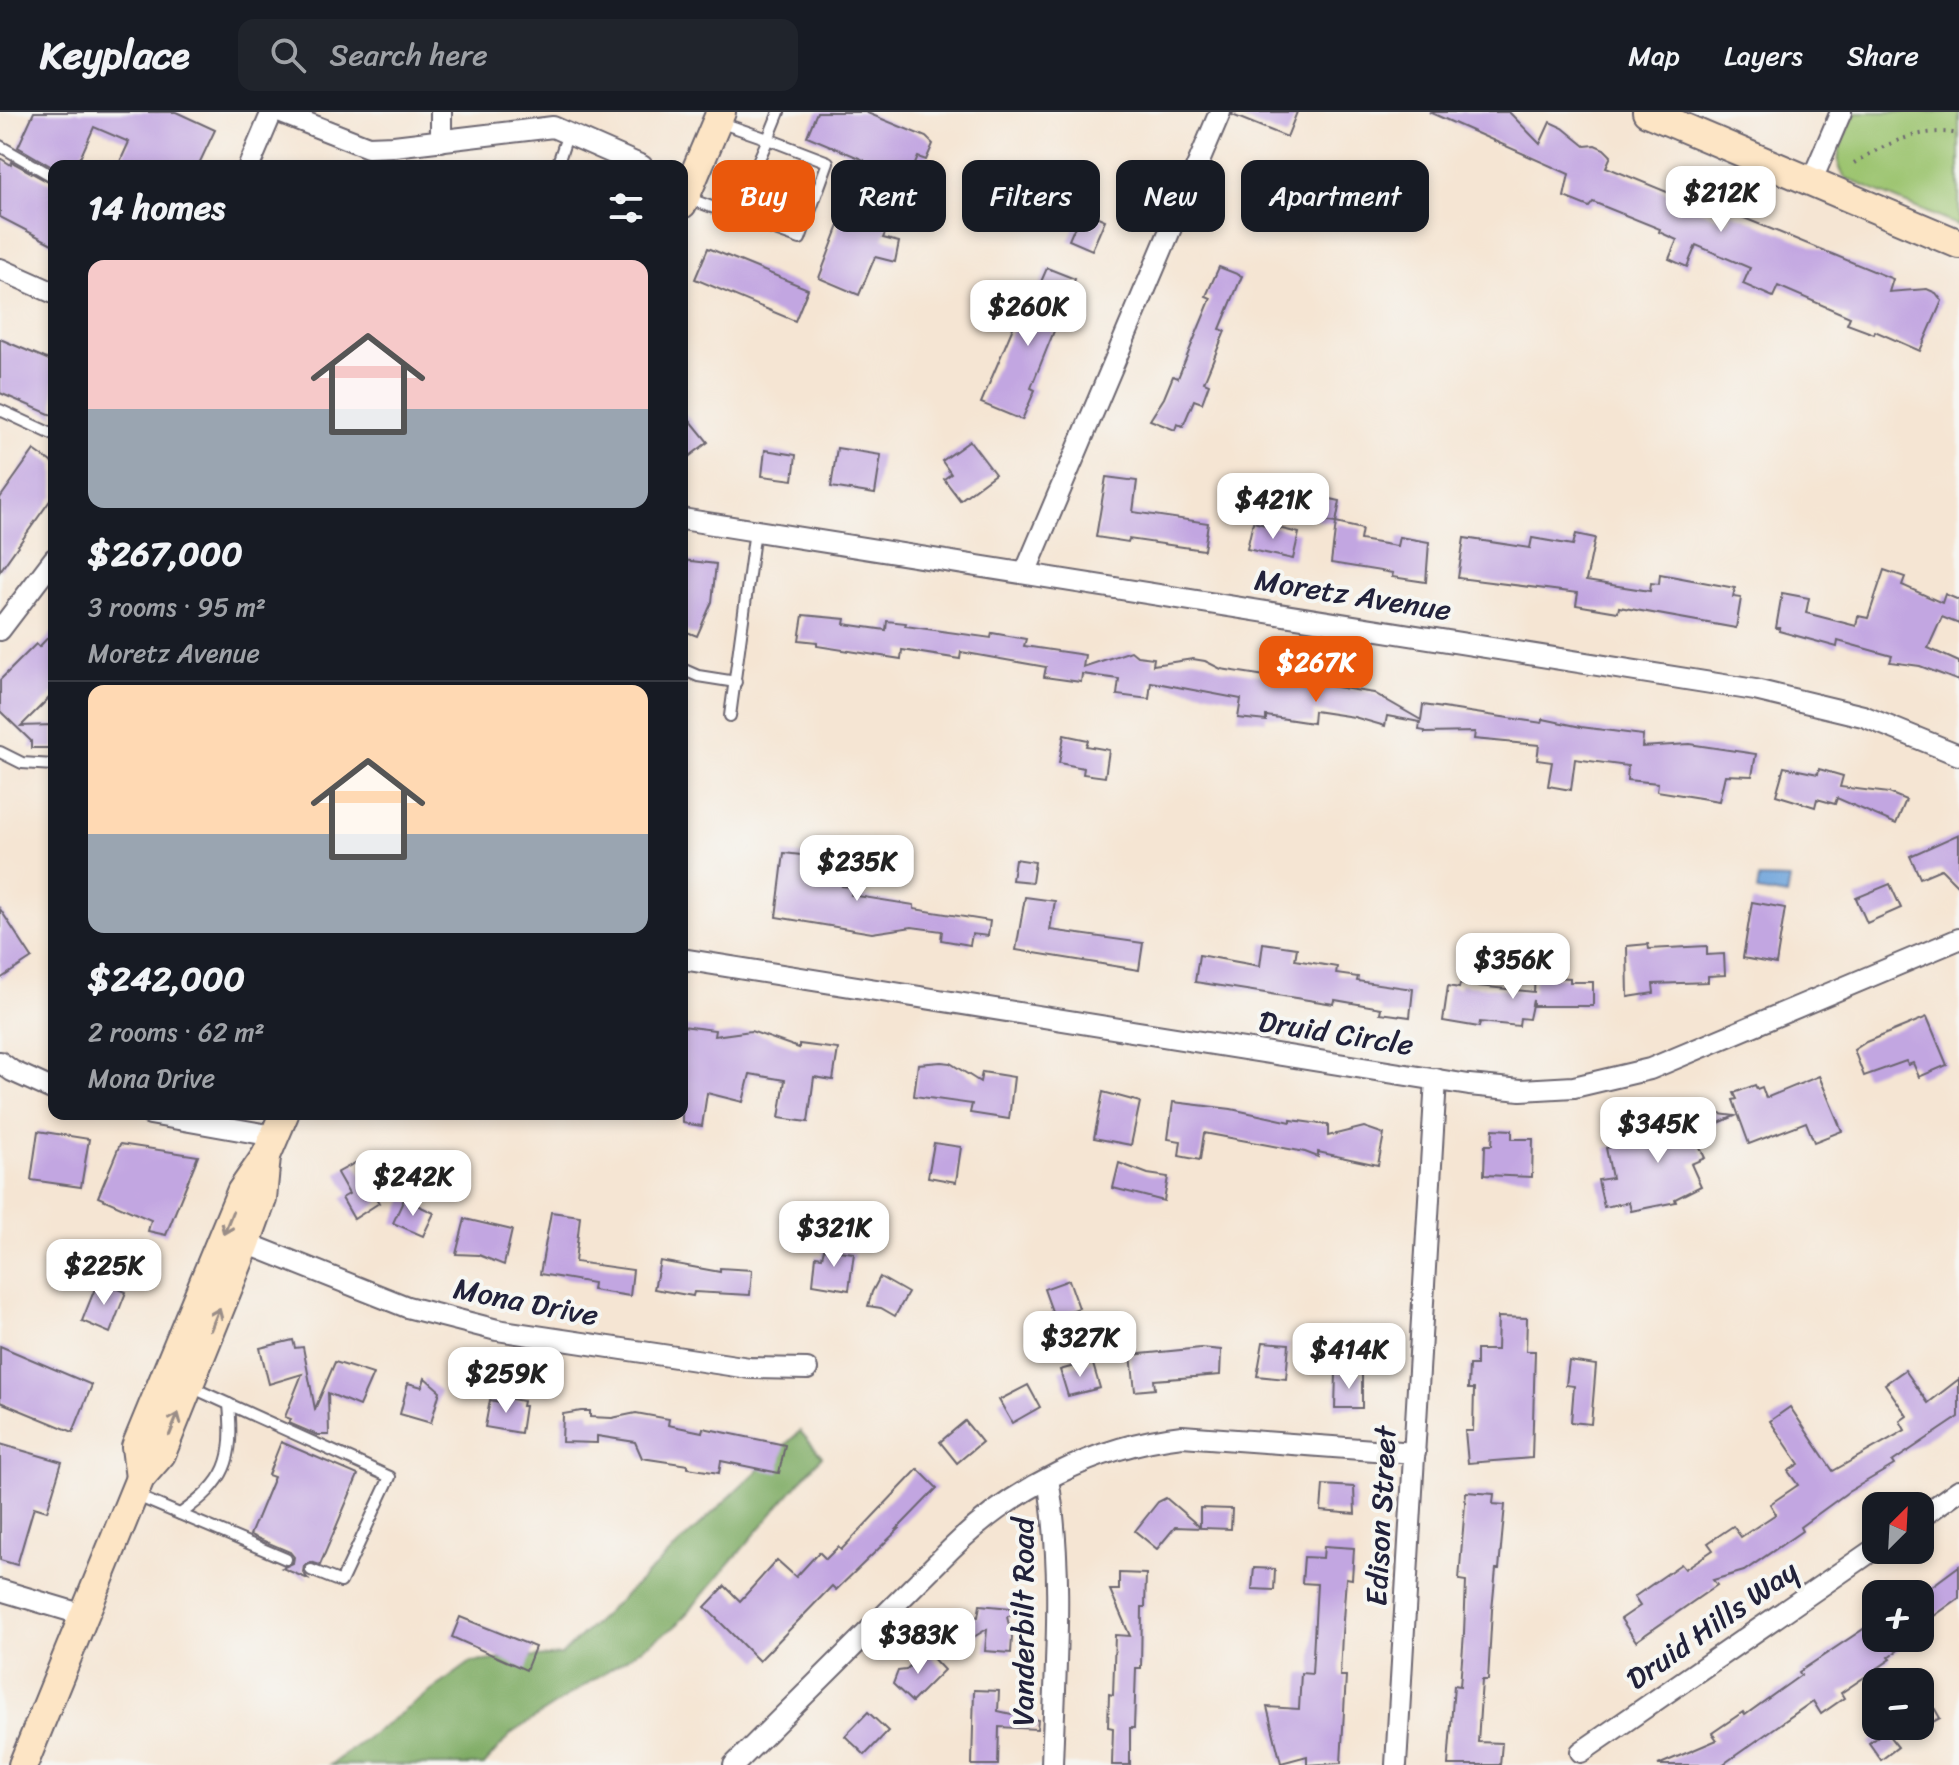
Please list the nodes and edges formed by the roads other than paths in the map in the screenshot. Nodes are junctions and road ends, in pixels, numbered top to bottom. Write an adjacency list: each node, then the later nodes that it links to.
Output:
1 (272, 112): 13 (street)
2 (279, 112): 11 (street)
3 (441, 112): 11 (street)
4 (779, 112): 10 (lane)
5 (1220, 112): 33 (street)
6 (1647, 112): 18 (main road)
7 (1841, 112): 18 (street)
8 (719, 117): 10 (lane); 19 (main road)
9 (560, 124): 11 (street); 14 (lane); 15 (street)
10 (768, 139): 16 (lane); 21 (lane)
11 (441, 141)
12 (0, 146): 17 (lane)
13 (252, 160)
14 (557, 160)
15 (630, 160)
16 (759, 160)
17 (48, 174)
18 (1811, 182): 25 (main road)
19 (688, 186)
20 (688, 194): 22 (lane)
21 (815, 198)
22 (712, 205)
23 (781, 232): 24 (lane)
24 (803, 232)
25 (1959, 244)
26 (0, 269): 27 (street)
27 (48, 290)
28 (0, 410): 29 (lane)
29 (48, 432)
30 (688, 520): 31 (street, Moretz Avenue)
31 (755, 530): 33 (street, Moretz Avenue); 36 (lane)
32 (48, 567): 34 (street)
33 (1025, 573): 39 (street, Moretz Avenue)
34 (0, 630)
35 (688, 672): 36 (lane)
36 (736, 682): 37 (lane)
37 (730, 716)
38 (0, 752): 40 (lane)
39 (1959, 755)
40 (48, 765)
41 (1959, 939): 44 (street, Druid Circle)
42 (688, 960): 44 (street, Druid Circle)
43 (0, 1062): 45 (street)
44 (1436, 1079): 52 (street, Edison Street)
45 (48, 1087)
46 (186, 1120): 47 (street)
47 (275, 1135): 48 (main road); 54 (main road, one-way to 54)
48 (246, 1243): 49 (street, Mona Drive); 50 (main road, one-way to 48)
49 (807, 1369)
50 (189, 1386): 51 (lane); 54 (main road, one-way to 50)
51 (229, 1404): 57 (lane); 60 (lane)
52 (1415, 1453): 53 (street); 67 (street, Edison Street)
53 (1048, 1479): 65 (street); 66 (street, Vanderbilt Road)
54 (137, 1486): 57 (lane); 62 (main road)
55 (1959, 1490): 56 (street)
56 (1934, 1508)
57 (180, 1514): 59 (lane)
58 (1862, 1558): 63 (street, Druid Hills Way)
59 (286, 1559)
60 (311, 1570)
61 (0, 1590): 62 (street)
62 (84, 1615): 64 (main road)
63 (1581, 1752)
64 (23, 1765)
65 (734, 1765)
66 (1052, 1765)
67 (1396, 1765)

